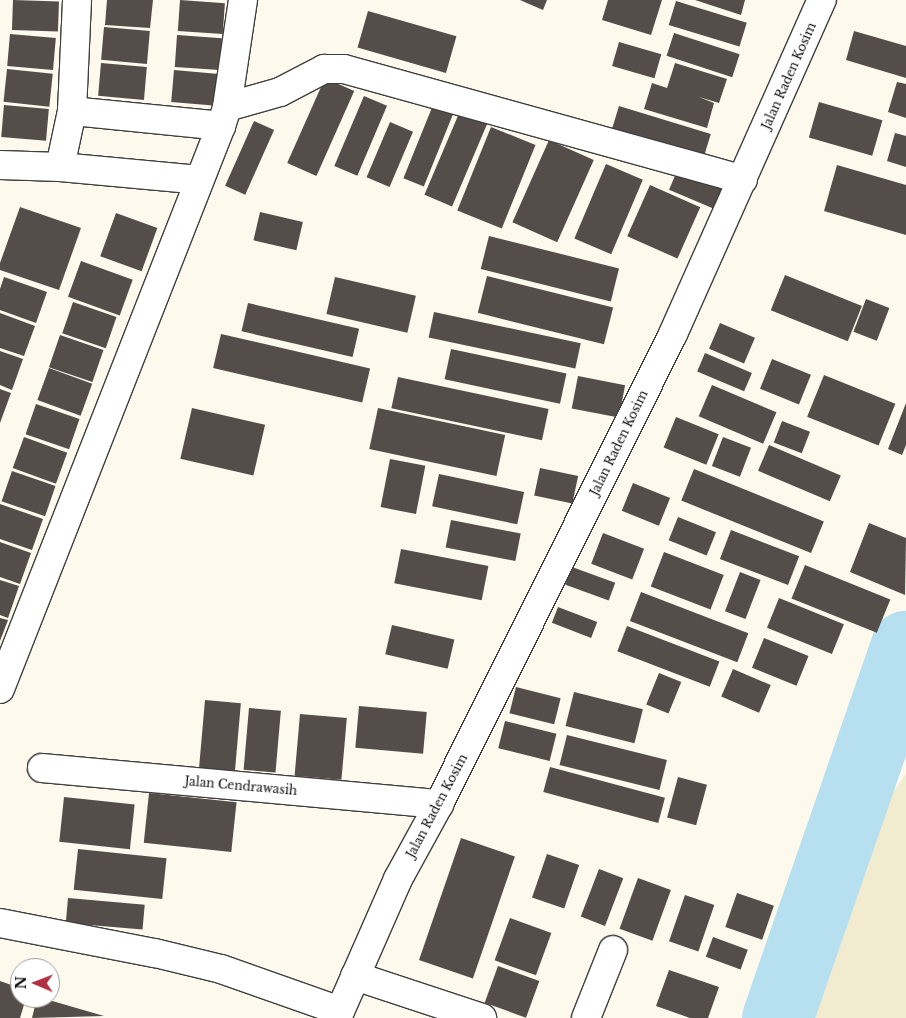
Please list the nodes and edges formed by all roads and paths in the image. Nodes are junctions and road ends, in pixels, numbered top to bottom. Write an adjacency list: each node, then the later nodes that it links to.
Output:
1 (77, 0): 4 (street)
2 (243, 0): 5 (street)
3 (822, 0): 9 (street, Jalan Raden Kosim)
4 (72, 110): 5 (street); 7 (street)
5 (224, 116): 8 (street); 9 (street)
6 (0, 165): 7 (street)
7 (60, 167): 8 (street)
8 (199, 180): 10 (street)
9 (743, 180): 12 (street, Jalan Raden Kosim)
10 (0, 689)
11 (42, 768): 12 (street, Jalan Cendrawasih)
12 (440, 804): 15 (street, Jalan Raden Kosim)
13 (0, 924): 16 (street)
14 (613, 950): 18 (street)
15 (355, 976): 16 (street); 17 (street)
16 (339, 1014)
17 (482, 1018)
18 (586, 1018)

